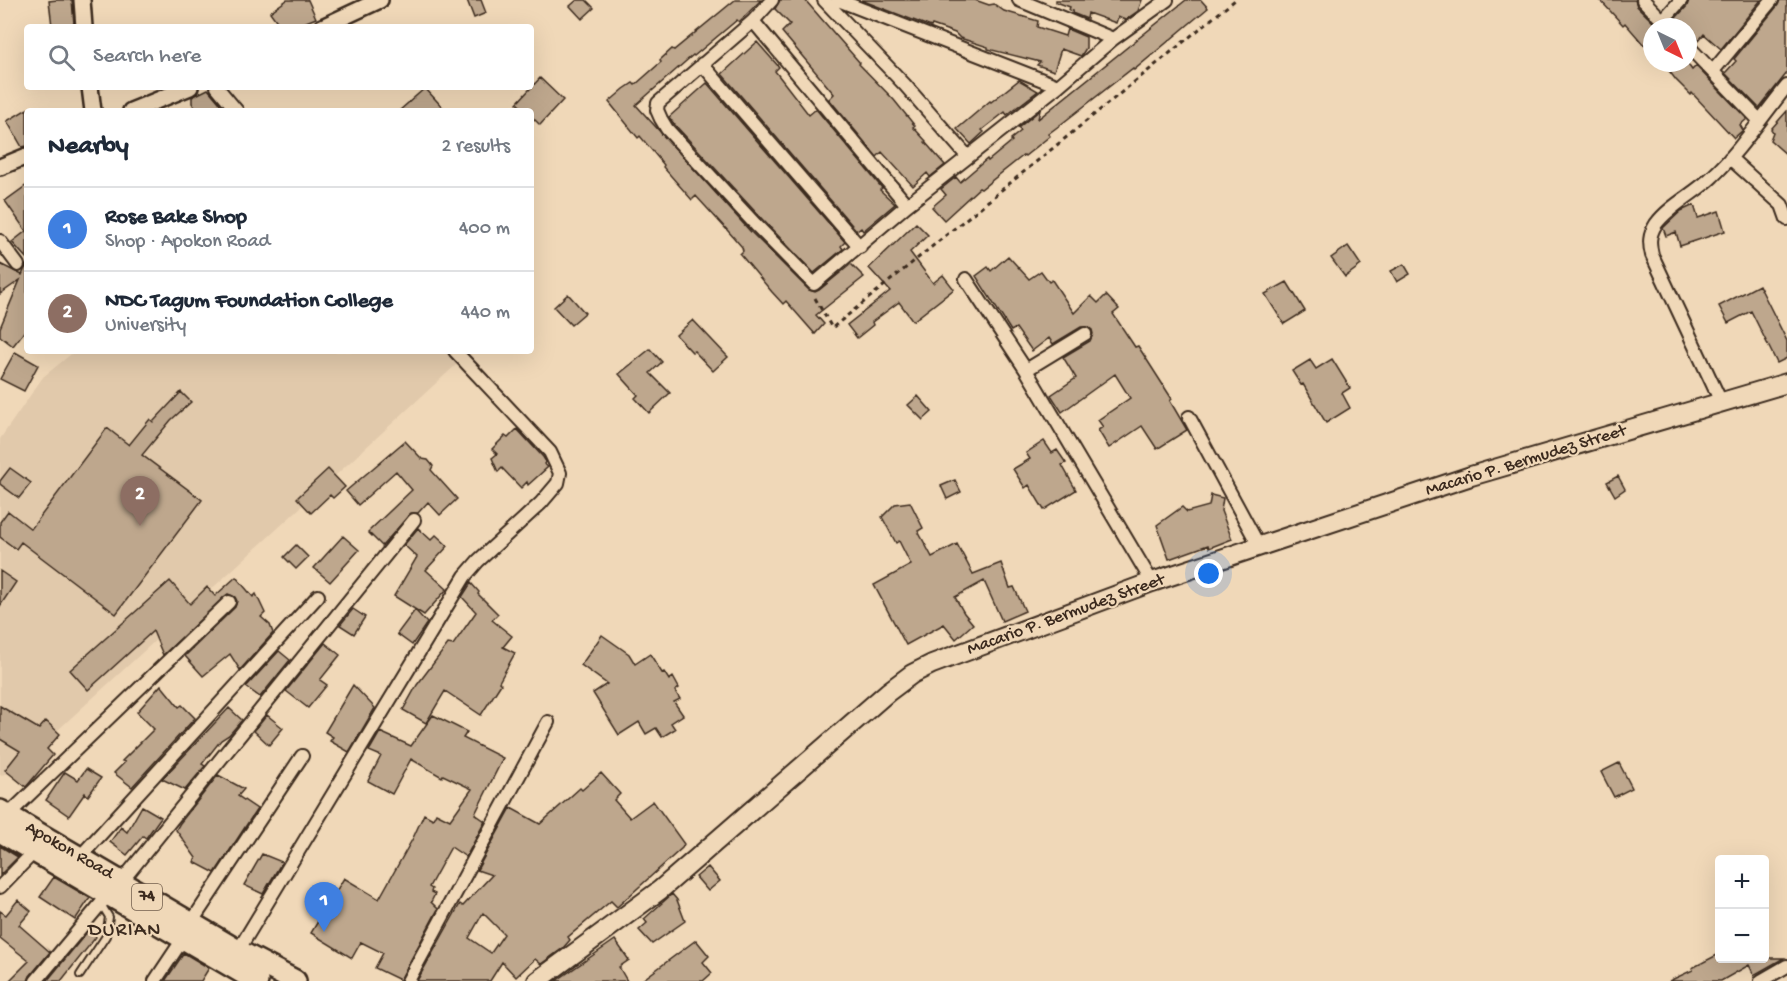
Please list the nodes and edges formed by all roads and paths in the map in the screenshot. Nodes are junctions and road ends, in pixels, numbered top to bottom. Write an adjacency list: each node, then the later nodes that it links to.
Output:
1 (82, 0): 15 (street)
2 (380, 0): 16 (street)
3 (772, 0): 14 (street)
4 (824, 0): 31 (street)
5 (838, 0): 21 (street)
6 (1019, 0): 17 (street)
7 (1167, 0): 17 (street)
8 (1236, 0): 41 (path)
9 (1642, 0): 12 (street)
10 (1681, 0): 13 (street)
11 (1772, 0): 20 (street)
12 (1660, 18)
13 (1670, 18)
14 (753, 21): 19 (street); 35 (street)
15 (84, 24)
16 (328, 24)
17 (1113, 39): 21 (street)
18 (1697, 55): 20 (street)
19 (702, 64): 38 (street); 41 (street)
20 (1713, 71): 29 (street)
21 (1058, 86): 31 (street)
22 (1787, 86): 29 (street)
23 (90, 90): 26 (street)
24 (183, 90): 27 (street)
25 (220, 90): 28 (street)
26 (93, 108)
27 (138, 108)
28 (234, 108)
29 (1759, 120): 32 (street)
30 (24, 157): 33 (street)
31 (968, 157): 35 (street)
32 (1730, 158): 34 (street); 46 (street)
33 (0, 167)
34 (1784, 202): 36 (street)
35 (907, 205): 38 (street)
36 (1787, 219)
37 (0, 240): 39 (street)
38 (860, 247): 41 (street)
39 (18, 265)
40 (966, 279): 44 (street)
41 (814, 284)
42 (1085, 334): 44 (street)
43 (458, 354): 61 (street)
44 (1026, 370): 50 (street)
45 (1787, 383): 46 (main road, Macario P. Bermudez Street)
46 (1721, 402): 49 (main road, Macario P. Bermudez Street)
47 (1189, 417): 49 (street)
48 (414, 520): 59 (street)
49 (1259, 546): 50 (main road, Macario P. Bermudez Street)
50 (1152, 582): 69 (main road, Macario P. Bermudez Street)
51 (318, 596): 57 (street)
52 (229, 602): 55 (street)
53 (548, 722): 68 (street)
54 (302, 756): 60 (street)
55 (3, 819): 56 (highway, Apokon Road / 74); 57 (highway, Apokon Road / 74)
56 (35, 851): 58 (street); 59 (highway, Apokon Road / 74)
57 (79, 858): 59 (highway, Apokon Road / 74)
58 (0, 887)
59 (111, 893): 60 (highway, Apokon Road / 74); 63 (lane); 64 (street)
60 (187, 931): 61 (highway, Apokon Road / 74); 65 (street)
61 (233, 958): 66 (highway, Apokon Road / 74); 67 (highway, Apokon Road / 74)
62 (1787, 966): 70 (street)
63 (80, 975)
64 (36, 981)
65 (155, 981)
66 (257, 981)
67 (295, 981)
68 (408, 981)
69 (537, 981)
70 (1761, 981)

